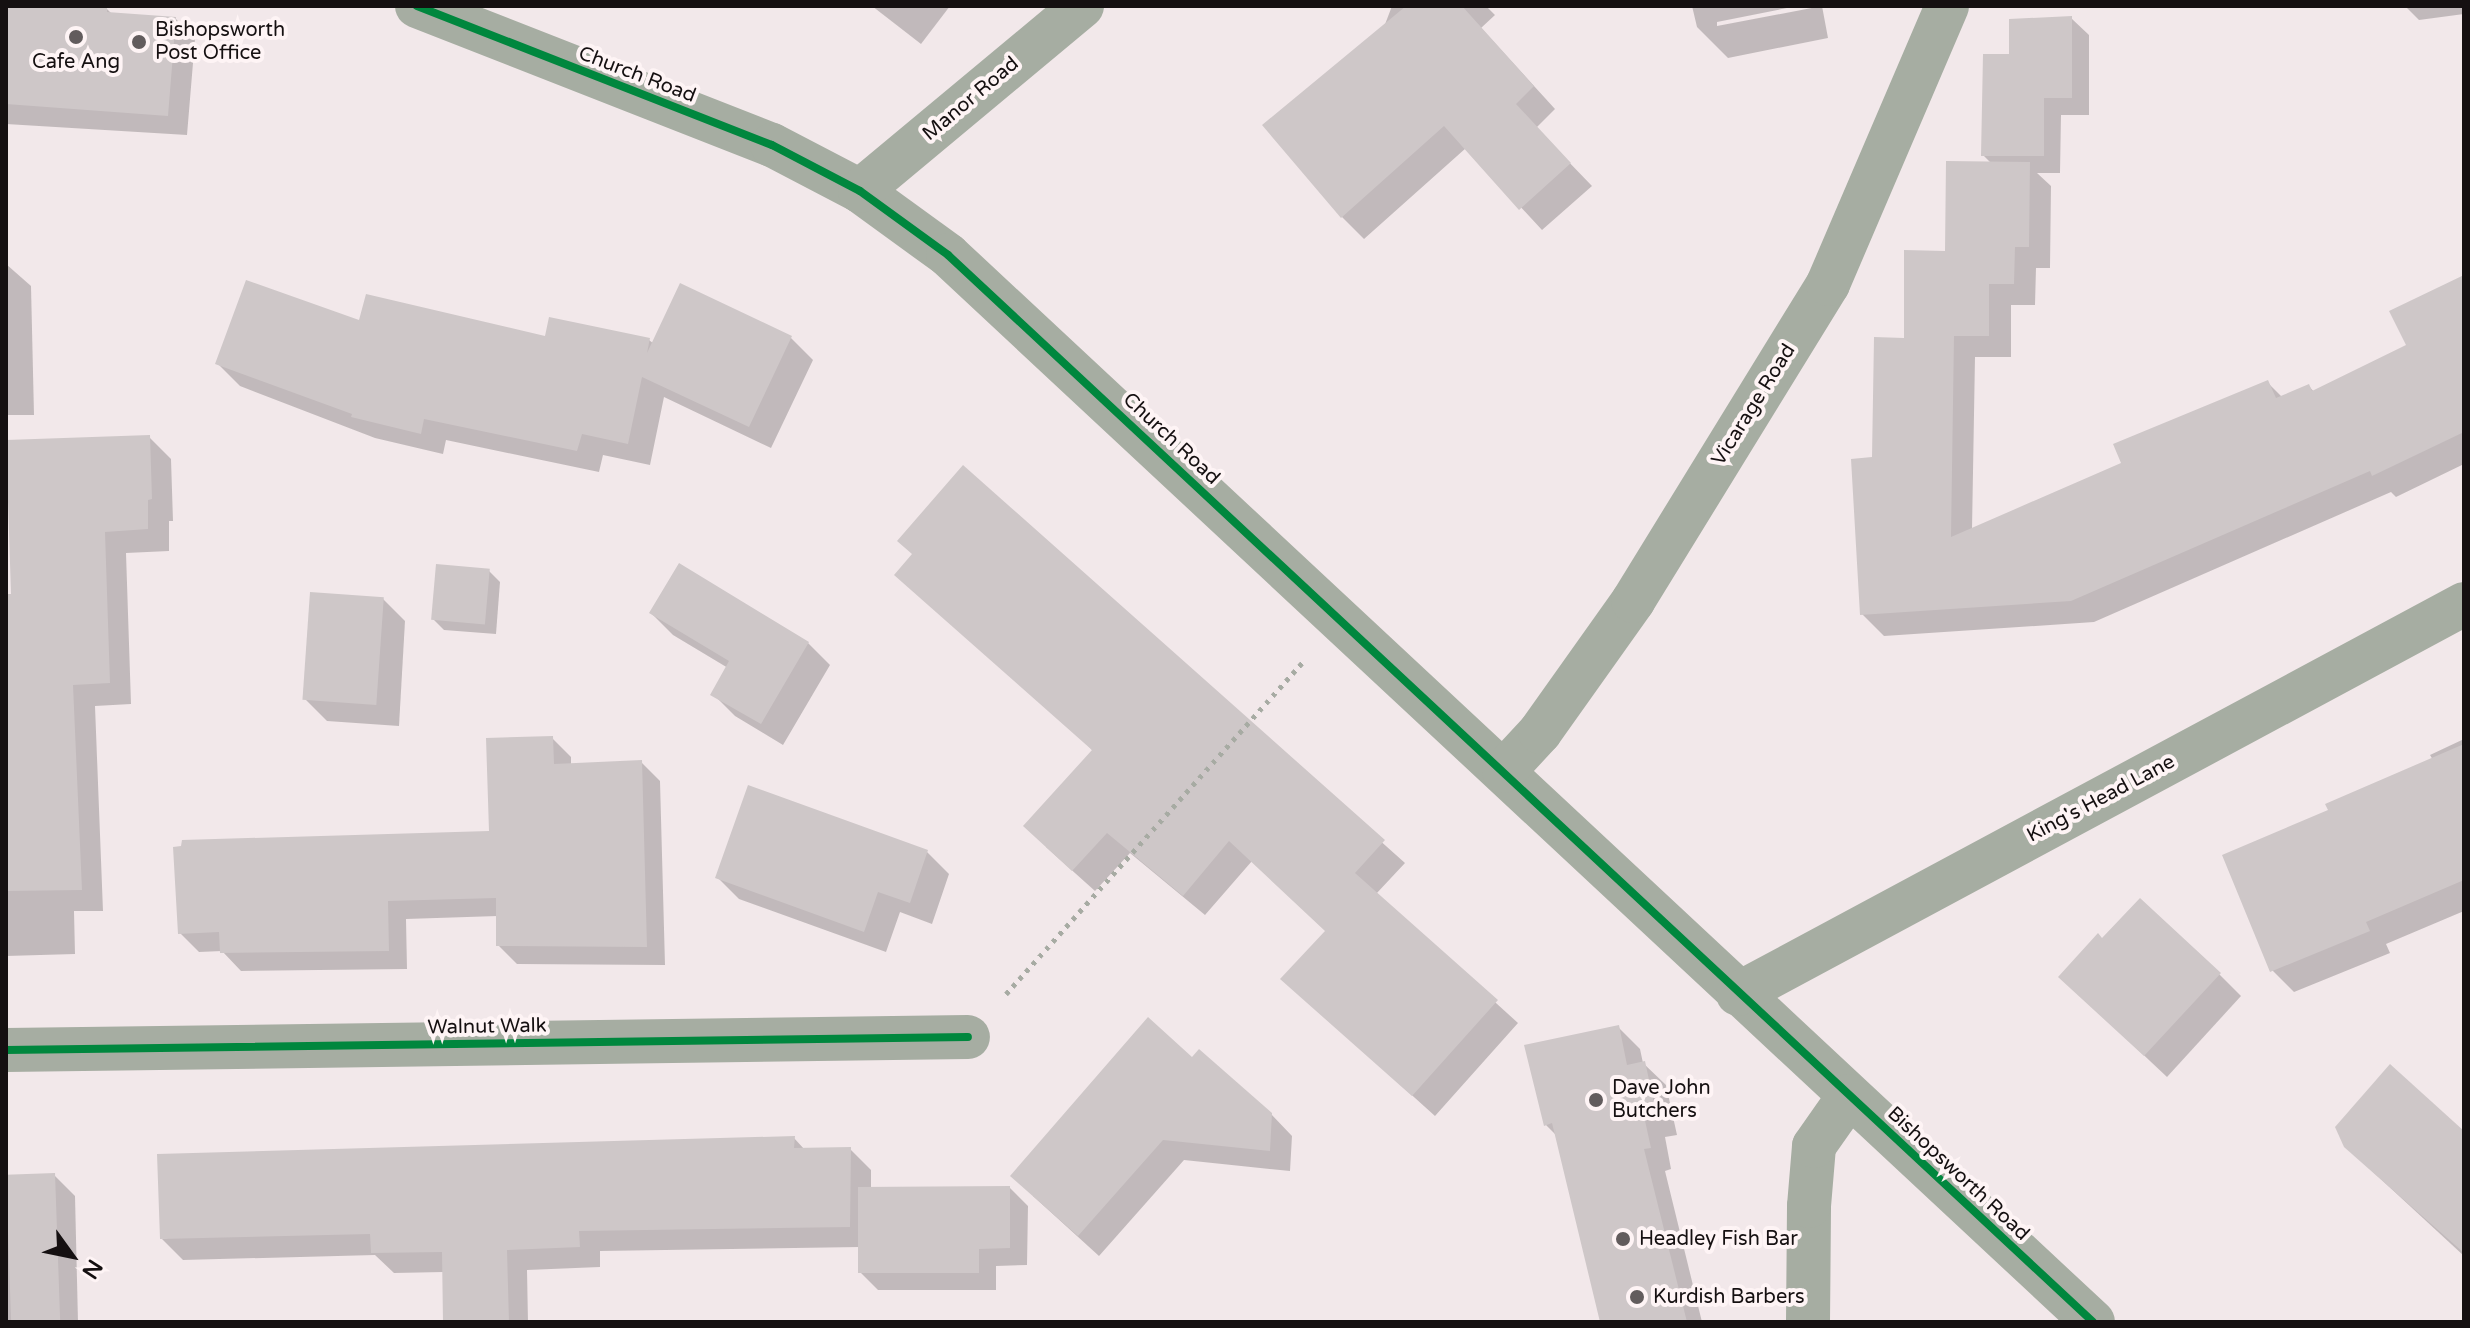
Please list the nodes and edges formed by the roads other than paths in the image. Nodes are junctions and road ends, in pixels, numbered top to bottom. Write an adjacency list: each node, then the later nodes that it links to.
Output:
1 (417, 6): 4 (street, Church Road)
2 (1082, 6): 4 (street, Manor Road)
3 (1947, 6): 6 (street, Vicarage Road)
4 (860, 191): 6 (street, Church Road)
5 (2464, 604): 7 (street, King's Head Lane)
6 (1504, 771): 7 (street, Church Road)
7 (1738, 994): 10 (street, Church Road)
8 (968, 1037): 9 (street, Walnut Walk)
9 (6, 1050)
10 (1800, 1051): 11 (street, Bishopsworth Road)
11 (1849, 1096): 12 (street); 13 (street, Bishopsworth Road)
12 (1808, 1322)
13 (2093, 1322)

